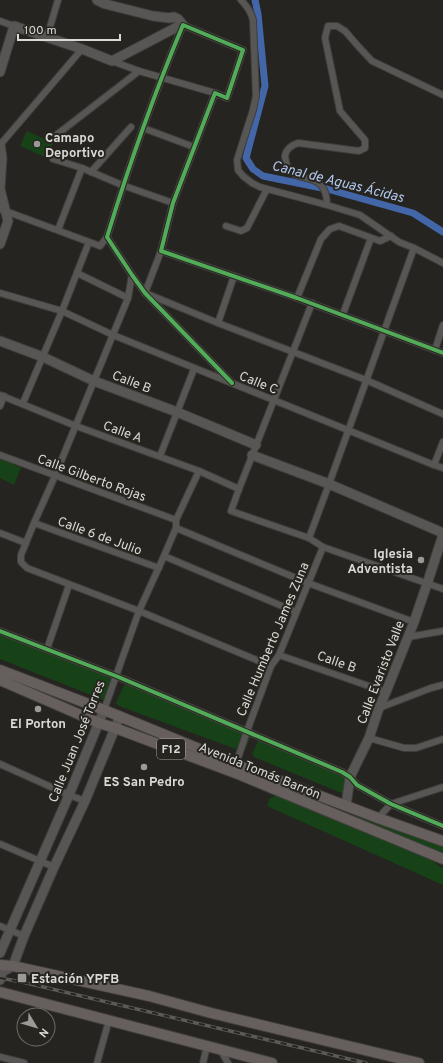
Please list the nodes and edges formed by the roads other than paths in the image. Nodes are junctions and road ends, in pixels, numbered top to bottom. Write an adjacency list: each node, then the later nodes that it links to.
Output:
1 (58, 0): 8 (street)
2 (97, 0): 4 (street)
3 (241, 0): 25 (street)
4 (113, 4): 6 (street)
5 (0, 21): 7 (street)
6 (183, 25): 10 (street); 13 (street); 14 (street)
7 (14, 26): 8 (street); 12 (street)
8 (47, 37): 9 (street)
9 (82, 49): 10 (street); 19 (street)
10 (112, 61): 11 (street)
11 (139, 71): 13 (street); 18 (street)
12 (0, 72)
13 (162, 77): 14 (street); 17 (street)
14 (215, 93): 20 (street)
15 (443, 96): 27 (street)
16 (131, 127): 23 (street)
17 (143, 128): 20 (street); 24 (street)
18 (54, 136)
19 (0, 145): 28 (street)
20 (194, 148): 26 (street)
21 (53, 159): 22 (street)
22 (82, 168): 23 (street); 30 (street)
23 (91, 172): 24 (street)
24 (122, 185): 26 (street); 32 (street)
25 (267, 189): 27 (street); 29 (street)
26 (173, 203): 37 (street)
27 (327, 205): 31 (street)
28 (2, 210): 30 (street); 35 (street)
29 (226, 226)
30 (58, 230): 34 (street)
31 (391, 236): 33 (street); 36 (street)
32 (107, 237): 34 (street); 40 (street)
33 (371, 238): 45 (street); 48 (street)
34 (89, 242): 39 (street)
35 (0, 244)
36 (414, 248): 38 (street); 51 (street)
37 (160, 252): 41 (street); 43 (street)
38 (443, 263)
39 (77, 273): 44 (street); 47 (street)
40 (132, 275): 43 (street); 44 (street)
41 (234, 276): 45 (street); 49 (street)
42 (0, 293): 47 (street, Calle C)
43 (145, 293): 49 (street); 61 (street)
44 (128, 298): 52 (street)
45 (297, 298): 46 (street)
46 (312, 303): 48 (street); 55 (street)
47 (62, 311): 52 (street, Calle C); 57 (street)
48 (342, 314): 51 (street)
49 (218, 323): 55 (street)
50 (443, 325): 54 (street)
51 (385, 331): 54 (street); 59 (street)
52 (113, 335): 58 (street, Calle C); 60 (street)
53 (0, 341): 57 (street, Calle B)
54 (435, 350): 56 (street)
55 (293, 352): 59 (street); 63 (street)
56 (443, 353)
57 (43, 357): 60 (street, Calle B); 64 (street)
58 (194, 369): 61 (street, Calle C); 66 (street)
59 (366, 380): 67 (street); 69 (street)
60 (94, 381): 66 (street, Calle B); 68 (street)
61 (232, 383): 63 (street, Calle C)
62 (2, 395): 64 (street, Calle A); 65 (street)
63 (274, 400): 69 (street, Calle C); 71 (street)
64 (23, 404): 68 (street, Calle A)
65 (0, 406)
66 (177, 412): 71 (street, Calle B); 74 (street)
67 (443, 414)
68 (76, 426): 74 (street, Calle A); 78 (street)
69 (348, 430): 75 (street, Calle C); 79 (street)
70 (443, 442): 75 (street)
71 (256, 445): 73 (street)
72 (0, 455): 78 (street, Calle Gilberto Rojas)
73 (252, 455): 79 (street); 80 (street)
74 (160, 456): 77 (street, Calle A)
75 (434, 465): 76 (street, Calle C)
76 (443, 468)
77 (199, 472): 80 (street, Calle A); 81 (street, Calle Juan José Torres)
78 (55, 476): 81 (street, Calle Gilberto Rojas); 82 (street)
79 (329, 484): 85 (street); 86 (street)
80 (239, 489): 86 (street)
81 (176, 520): 83 (street, Calle Juan José Torres)
82 (34, 523): 87 (street); 90 (street, Calle 6 de Julio)
83 (176, 528): 89 (street, Calle Juan José Torres); 91 (street)
84 (0, 533): 87 (street)
85 (443, 534): 92 (street, Calle Evaristo Valle)
86 (309, 538): 88 (street)
87 (26, 543): 93 (street)
88 (323, 547): 91 (street, Calle Humberto James Zuna); 92 (street)
89 (164, 556): 90 (street, Calle Juan José Torres); 96 (street)
90 (159, 568): 95 (street, Calle Juan José Torres)
91 (308, 583): 96 (street, Calle Humberto James Zuna); 97 (street)
92 (427, 584): 94 (street); 97 (street, Calle Evaristo Valle)
93 (69, 585): 95 (street); 101 (street)
94 (443, 589)
95 (139, 611): 103 (street); 105 (street, Calle Juan José Torres)
96 (296, 612): 102 (street, Calle Humberto James Zuna)
97 (414, 622): 100 (street, Calle Evaristo Valle)
98 (0, 631): 101 (street)
99 (443, 631): 100 (street)
100 (408, 637): 108 (street, Calle Evaristo Valle)
101 (47, 649): 105 (street)
102 (279, 654): 103 (street, Calle Humberto James Zuna); 108 (street, Calle B)
103 (271, 666): 114 (street, Calle Humberto James Zuna)
104 (0, 670): 110 (main road, Avenida Tomás Barrón / F12)
105 (116, 676): 110 (street, Calle Juan José Torres); 114 (street)
106 (0, 680): 112 (main road, Avenida Tomás Barrón / F12)
107 (443, 685): 109 (street)
108 (386, 692): 109 (street, Calle Evaristo Valle)
109 (379, 708): 115 (street, Calle Evaristo Valle)
110 (104, 710): 111 (main road, Avenida Tomás Barrón / F12); 112 (street, Calle Juan José Torres)
111 (120, 716): 113 (street); 118 (main road, Avenida Tomás Barrón / F12)
112 (100, 723): 113 (main road, Avenida Tomás Barrón / F12); 121 (street, Calle Juan José Torres)
113 (115, 728): 122 (street); 125 (main road, Avenida Tomás Barrón / F12)
114 (247, 730): 118 (street, Calle Humberto James Zuna); 119 (street)
115 (369, 738): 116 (street); 119 (street, Calle Evaristo Valle)
116 (443, 739)
117 (0, 764): 121 (street)
118 (236, 764): 124 (main road, Avenida Tomás Barrón / F12)
119 (350, 777): 123 (street); 124 (street, Calle Evaristo Valle)
120 (443, 787): 123 (street)
121 (70, 795): 122 (street); 131 (street, Calle Juan José Torres)
122 (85, 801): 132 (street)
123 (391, 804): 126 (street); 127 (street)
124 (346, 806): 125 (street, Calle Evaristo Valle); 126 (main road, Avenida Tomás Barrón / F12)
125 (342, 817): 130 (main road, Avenida Tomás Barrón / F12)
126 (378, 818): 128 (main road, Avenida Tomás Barrón / F12)
127 (443, 826)
128 (443, 841)
129 (0, 844): 131 (street)
130 (443, 859)
131 (40, 861): 132 (street); 134 (street, Calle Juan José Torres)
132 (54, 867): 135 (street)
133 (0, 926): 134 (street)
134 (10, 930): 135 (street); 136 (street, Calle Juan José Torres)
135 (24, 936): 137 (street)
136 (0, 953)
137 (13, 966): 138 (main road); 151 (main road)
138 (1, 972)
139 (0, 992): 140 (main road)
140 (109, 1020): 141 (main road); 146 (street)
141 (207, 1046): 142 (main road); 147 (street)
142 (220, 1049): 143 (main road); 148 (street)
143 (238, 1054): 149 (street); 150 (main road)
144 (0, 1057): 145 (street)
145 (24, 1063)
146 (98, 1063)
147 (203, 1063)
148 (228, 1063)
149 (243, 1063)
150 (272, 1063)
151 (419, 1063)

